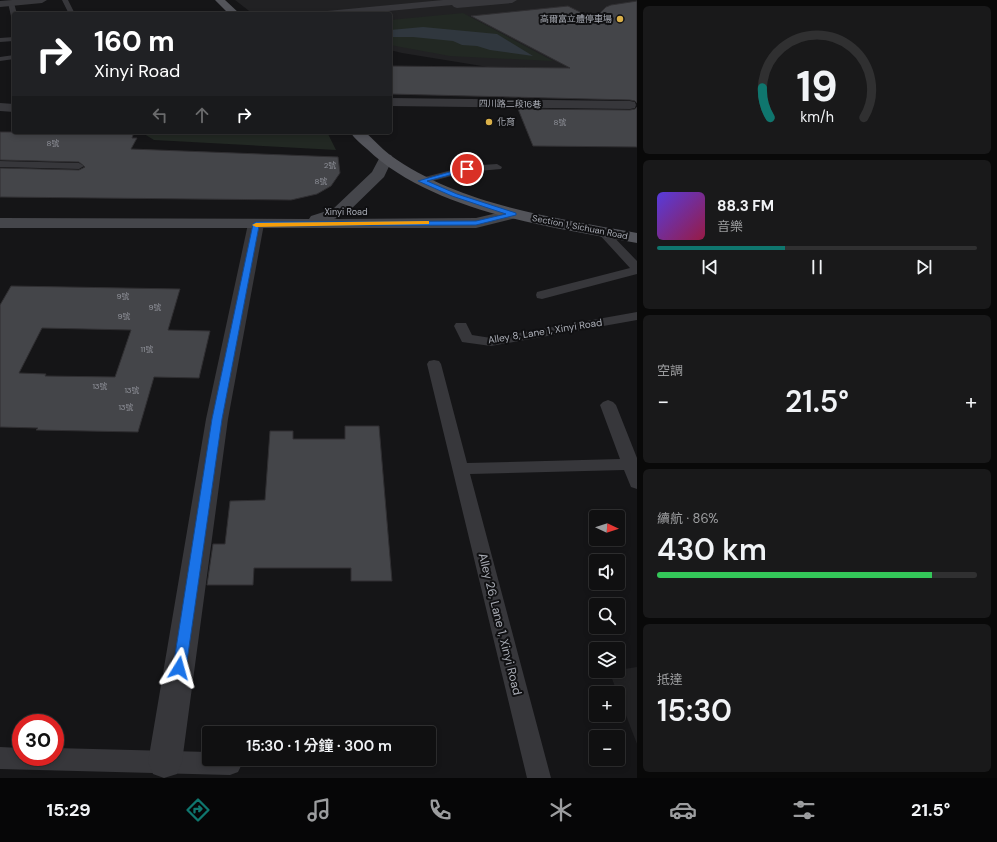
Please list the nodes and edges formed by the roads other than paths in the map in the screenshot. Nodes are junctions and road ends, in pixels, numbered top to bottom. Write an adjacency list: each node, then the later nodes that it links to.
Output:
1 (42, 0): 6 (street)
2 (65, 0): 9 (lane)
3 (220, 0): 10 (main road)
4 (472, 0): 11 (street)
5 (512, 0): 12 (street)
6 (11, 3): 7 (street); 8 (lane)
7 (0, 4)
8 (13, 12)
9 (71, 12)
10 (233, 12)
11 (348, 12)
12 (388, 12)
13 (12, 39): 14 (lane)
14 (0, 40)
15 (12, 57): 16 (lane)
16 (0, 59)
17 (392, 102): 18 (street, 四川路二段16巷)
18 (630, 105)
19 (0, 107): 20 (street)
20 (12, 108)
21 (359, 134): 22 (main road, Section 1, Sichuan Road)
22 (386, 158): 26 (main road, Section 1, Sichuan Road); 28 (street)
23 (0, 164): 24 (lane)
24 (79, 166)
25 (497, 167): 26 (lane)
26 (421, 181): 29 (main road, Section 1, Sichuan Road)
27 (0, 211): 28 (street, Xinyi Road)
28 (339, 212): 29 (street, Xinyi Road); 32 (street)
29 (514, 214): 32 (street, Xinyi Road); 33 (main road, Section 1, Sichuan Road)
30 (0, 223): 31 (street, Xinyi Road)
31 (256, 224): 32 (street, Xinyi Road); 46 (street)
32 (294, 224)
33 (603, 232): 34 (main road, Section 1, Sichuan Road); 35 (lane)
34 (637, 238)
35 (637, 269): 36 (lane)
36 (542, 295)
37 (637, 316): 38 (lane, Alley 8, Lane 1, Xinyi Road)
38 (461, 326)
39 (434, 364): 42 (lane, Alley 26, Lane 1, Xinyi Road)
40 (608, 406): 41 (lane)
41 (634, 464): 42 (lane); 43 (lane)
42 (460, 469): 47 (lane, Alley 26, Lane 1, Xinyi Road)
43 (637, 482)
44 (0, 758): 46 (lane)
45 (208, 766): 46 (lane)
46 (165, 770)
47 (539, 778)

